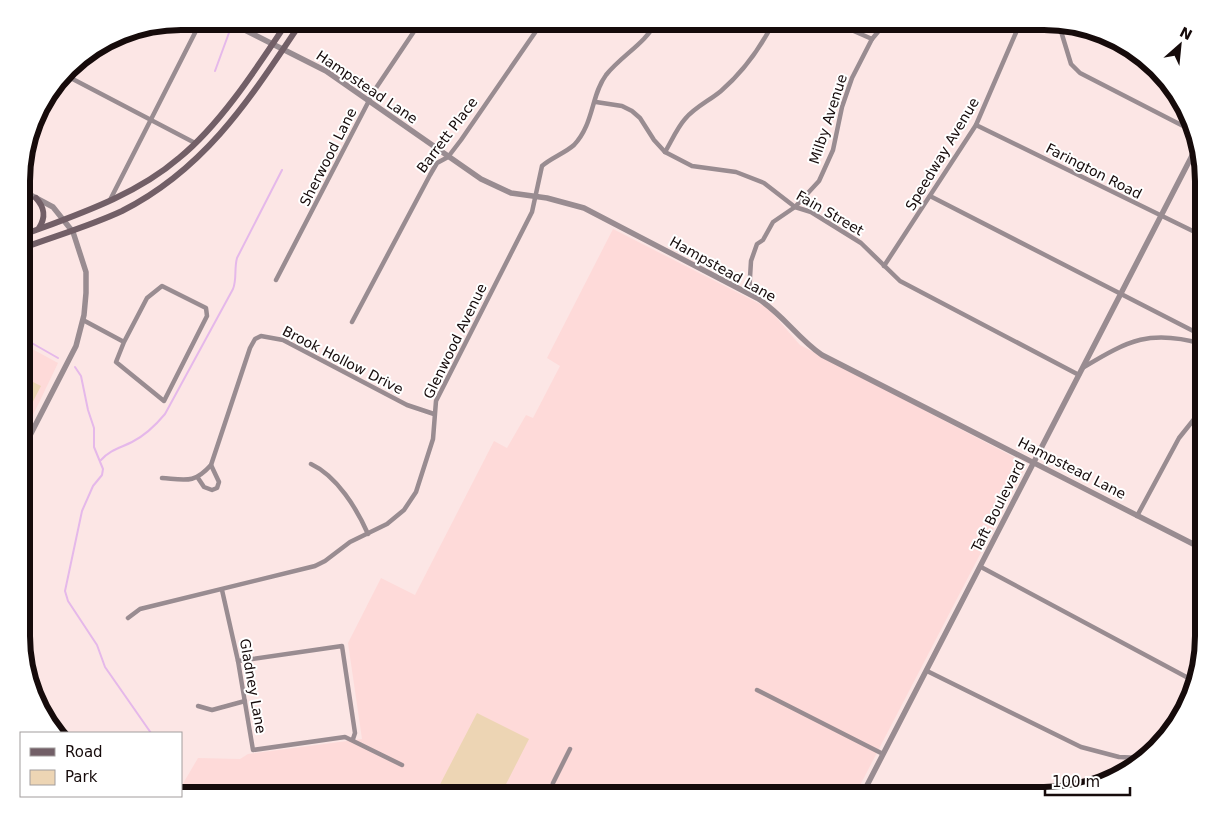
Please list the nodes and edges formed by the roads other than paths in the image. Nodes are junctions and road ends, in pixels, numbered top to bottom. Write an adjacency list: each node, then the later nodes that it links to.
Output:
1 (196, 30): 19 (street)
2 (245, 30): 14 (street, Hampstead Lane)
3 (282, 30): 14 (main road)
4 (296, 30): 15 (main road)
5 (415, 30): 17 (street, Sherwood Lane)
6 (537, 30): 26 (street, Barrett Place)
7 (651, 30): 18 (street, Glenwood Avenue)
8 (769, 30): 24 (street)
9 (852, 30): 13 (street)
10 (880, 30): 13 (street, Milby Avenue)
11 (1018, 30): 20 (street, Speedway Avenue)
12 (1063, 31): 21 (street)
13 (872, 39): 32 (street, Milby Avenue)
14 (272, 44): 15 (street, Hampstead Lane); 22 (main road)
15 (282, 49): 17 (street, Hampstead Lane); 23 (main road)
16 (72, 78): 19 (street)
17 (369, 101): 26 (street, Hampstead Lane); 41 (street, Sherwood Lane)
18 (596, 102): 24 (street, Fain Street); 28 (street, Glenwood Avenue)
19 (151, 120): 22 (street); 31 (street)
20 (976, 126): 29 (street, Speedway Avenue); 33 (street, Farington Road)
21 (1184, 127)
22 (196, 143): 23 (main road); 31 (main road)
23 (206, 151): 36 (main road)
24 (666, 152): 32 (street, Fain Street)
25 (1192, 155): 33 (street, Taft Boulevard)
26 (448, 157): 28 (street, Hampstead Lane); 45 (street, Barrett Place)
27 (30, 195): 30 (street)
28 (535, 196): 42 (street, Hampstead Lane); 51 (street, Glenwood Avenue)
29 (930, 196): 40 (street, Speedway Avenue); 43 (street)
30 (36, 198): 34 (street); 35 (main road)
31 (110, 200): 34 (main road)
32 (795, 207): 40 (street, Fain Street); 42 (street, Milby Avenue)
33 (1160, 217): 38 (street, Farington Road); 43 (street, Taft Boulevard)
34 (64, 219): 35 (main road); 36 (street)
35 (39, 229): 37 (main road)
36 (71, 230): 39 (main road); 44 (street)
37 (30, 232)
38 (1195, 232)
39 (30, 245)
40 (884, 266): 50 (street, Fain Street)
41 (276, 280)
42 (749, 294): 54 (street, Hampstead Lane)
43 (1121, 294): 46 (street); 49 (street, Taft Boulevard)
44 (83, 320): 47 (street); 53 (street)
45 (352, 322)
46 (1195, 332)
47 (124, 342): 47 (street)
48 (1195, 342): 49 (street)
49 (1084, 367): 50 (street, Taft Boulevard)
50 (1079, 375): 54 (street, Taft Boulevard)
51 (434, 414): 56 (street, Brook Hollow Drive); 60 (street, Glenwood Avenue)
52 (1195, 418): 59 (street)
53 (30, 435)
54 (1034, 463): 59 (street, Hampstead Lane); 62 (street, Taft Boulevard)
55 (311, 464): 60 (street)
56 (211, 465): 58 (street, Brook Hollow Drive); 58 (street)
57 (162, 478): 58 (street)
58 (198, 478)
59 (1137, 516): 61 (street, Hampstead Lane)
60 (368, 534): 63 (street, Glenwood Avenue)
61 (1195, 545)
62 (981, 566): 66 (street, Taft Boulevard); 67 (street)
63 (222, 590): 64 (street, Glenwood Avenue); 65 (street, Gladney Lane)
64 (128, 618)
65 (238, 661): 69 (street, Gladney Lane); 71 (street)
66 (927, 671): 73 (street, Taft Boulevard); 74 (street)
67 (1189, 678)
68 (757, 690): 73 (street)
69 (245, 701): 70 (street); 71 (street, Gladney Lane)
70 (198, 706)
71 (353, 739): 75 (street, Gladney Lane)
72 (570, 749): 76 (street)
73 (883, 754): 77 (street, Taft Boulevard)
74 (1132, 758)
75 (402, 765)
76 (553, 783)
77 (866, 787)

